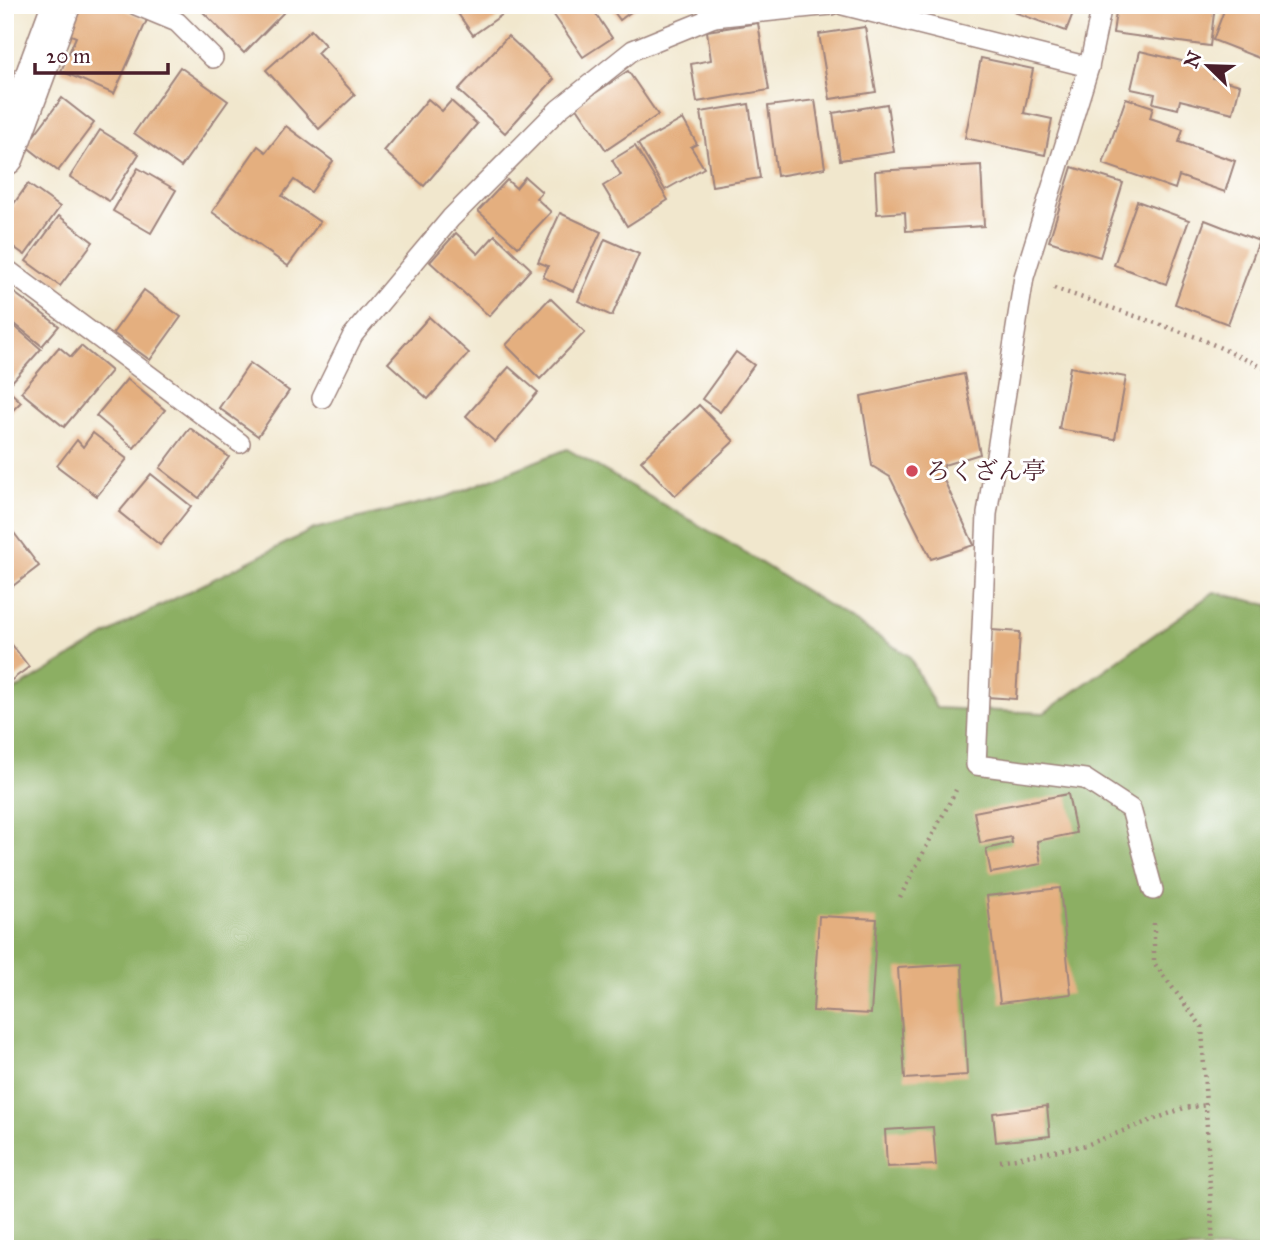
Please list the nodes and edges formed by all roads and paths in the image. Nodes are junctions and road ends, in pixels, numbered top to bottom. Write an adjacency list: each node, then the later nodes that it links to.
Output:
1 (61, 5): 9 (street)
2 (136, 5): 7 (lane)
3 (831, 5): 6 (lane)
4 (844, 5): 8 (lane)
5 (1102, 5): 8 (lane)
6 (710, 11): 13 (lane)
7 (214, 58)
8 (1088, 67): 11 (lane)
9 (5, 156)
10 (5, 268): 14 (lane)
11 (1024, 277): 12 (path); 15 (lane)
12 (1269, 370)
13 (322, 398)
14 (240, 443)
15 (976, 765): 16 (lane); 17 (path)
16 (1153, 890): 18 (path)
17 (900, 897)
18 (1208, 1105): 19 (path); 20 (path)
19 (1000, 1161)
20 (1213, 1249)

